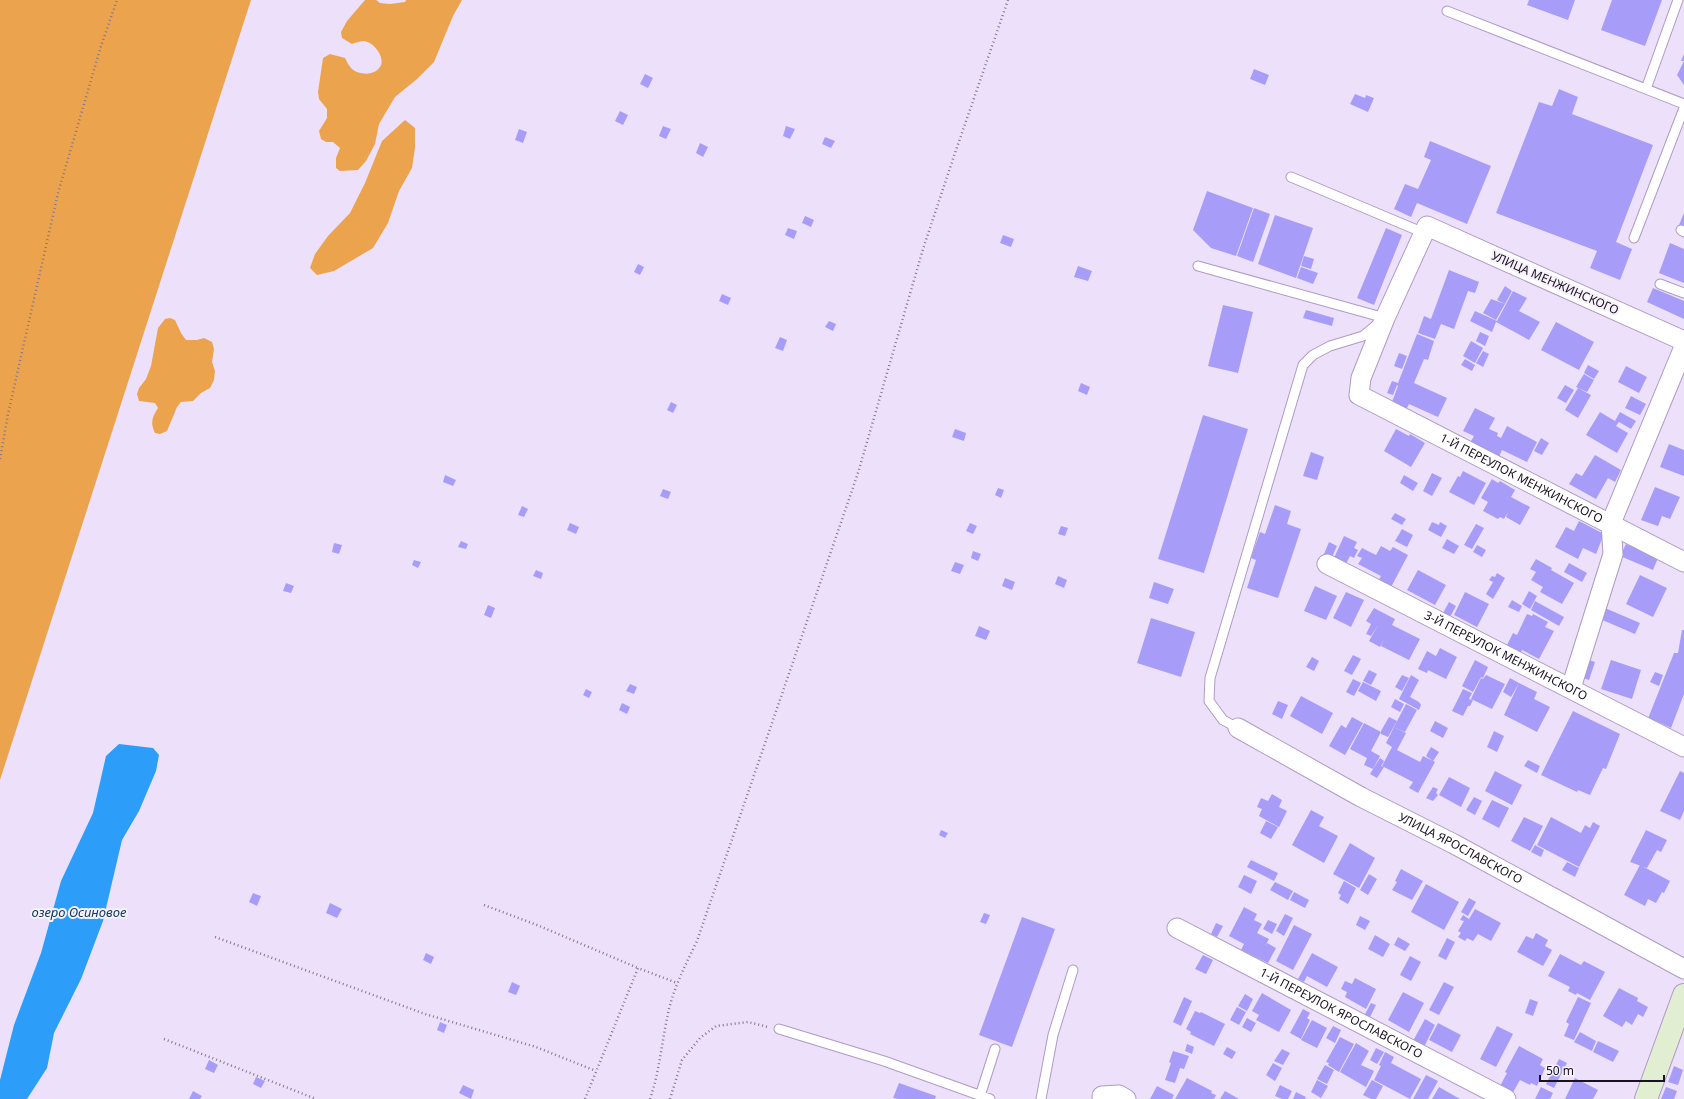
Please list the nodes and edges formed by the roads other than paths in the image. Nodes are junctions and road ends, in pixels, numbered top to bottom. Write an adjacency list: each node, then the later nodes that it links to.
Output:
1 (1678, 0): 3 (lane)
2 (1447, 11): 3 (lane)
3 (1646, 89): 4 (lane)
4 (1684, 104)
5 (1684, 108): 8 (lane)
6 (1291, 177): 7 (lane)
7 (1425, 230): 12 (street); 13 (street, УЛИЦА МЕНЖИНСКОГО)
8 (1634, 238)
9 (1198, 266): 12 (lane)
10 (1660, 284): 11 (lane)
11 (1684, 293)
12 (1385, 318): 15 (street, 1-Й ПЕРЕУЛОК МЕНЖИНСКОГО); 19 (lane)
13 (1684, 341)
14 (1684, 347): 15 (street)
15 (1611, 523): 16 (street, 1-Й ПЕРЕУЛОК МЕНЖИНСКОГО); 18 (street)
16 (1684, 562)
17 (1327, 564): 18 (street, 3-Й ПЕРЕУЛОК МЕНЖИНСКОГО)
18 (1571, 688): 20 (street, 3-Й ПЕРЕУЛОК МЕНЖИНСКОГО)
19 (1238, 728): 22 (street, УЛИЦА ЯРОСЛАВСКОГО)
20 (1684, 747)
21 (1177, 928): 32 (street, 1-Й ПЕРЕУЛОК ЯРОСЛАВСКОГО)
22 (1684, 969)
23 (1072, 970): 30 (lane)
24 (1684, 995): 33 (street)
25 (779, 1029): 27 (lane)
26 (995, 1049): 27 (lane)
27 (980, 1096): 29 (lane)
28 (1100, 1098): 31 (street)
29 (990, 1099)
30 (1041, 1099)
31 (1126, 1099)
32 (1506, 1099)
33 (1646, 1099)

